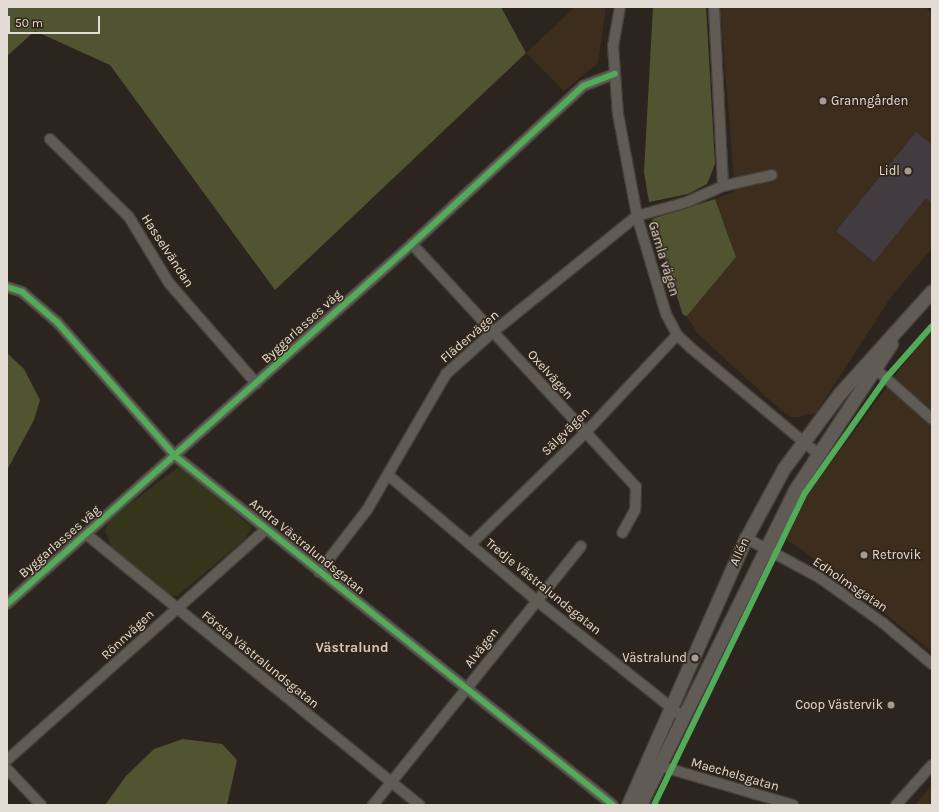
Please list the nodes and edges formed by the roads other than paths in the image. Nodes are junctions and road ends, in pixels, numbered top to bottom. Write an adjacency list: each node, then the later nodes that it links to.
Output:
1 (620, 7): 3 (street, Gamla vägen)
2 (714, 7): 6 (street)
3 (615, 74): 7 (street, Gamla vägen); 8 (street, Byggarlasses väg)
4 (50, 139): 14 (street, Hasselvändan)
5 (772, 174): 6 (street)
6 (723, 186): 7 (street)
7 (637, 216): 11 (street, Flädervägen); 12 (street, Gamla vägen)
8 (412, 244): 11 (street, Oxelvägen); 14 (street, Byggarlasses väg)
9 (7, 288): 19 (street, Andra Västralundsgatan)
10 (932, 291): 13 (main road, Allén)
11 (493, 332): 16 (street, Oxelvägen); 20 (street, Flädervägen)
12 (677, 335): 16 (street, Sälgvägen); 17 (street, Gamla vägen)
13 (871, 365): 15 (street); 17 (main road, Allén); 18 (main road, Allén)
14 (256, 383): 19 (street, Byggarlasses väg)
15 (932, 419)
16 (585, 432): 23 (street, Oxelvägen); 25 (street, Sälgvägen)
17 (802, 441): 18 (street, Gamla vägen); 24 (main road, Allén)
18 (817, 453): 27 (main road, Allén)
19 (175, 456): 21 (street, Andra Västralundsgatan); 22 (street, Byggarlasses väg)
20 (388, 475): 25 (street, Tredje Västralundsgatan); 28 (street, Flädervägen)
21 (266, 528): 28 (street, Andra Västralundsgatan); 31 (street, Rönnvägen)
22 (86, 534): 30 (street, Byggarlasses väg); 31 (street, Första Västralundsgatan)
23 (622, 534)
24 (746, 538): 27 (street, Edholmsgatan); 34 (main road, Allén)
25 (471, 544): 29 (street, Tredje Västralundsgatan)
26 (581, 546): 29 (street, Alvägen)
27 (765, 548): 32 (street, Edholmsgatan); 35 (main road, Allén)
28 (319, 572): 33 (street, Andra Västralundsgatan)
29 (536, 600): 33 (street, Alvägen); 34 (street, Tredje Västralundsgatan)
30 (7, 604)
31 (176, 608): 36 (street, Rönnvägen); 40 (street, Första Västralundsgatan)
32 (932, 664)
33 (467, 688): 40 (street, Alvägen); 44 (street, Andra Västralundsgatan)
34 (673, 708): 35 (street, Tredje Västralundsgatan); 37 (main road, Allén)
35 (683, 717): 37 (main road, Allén)
36 (7, 760)
37 (653, 764): 45 (main road, Allén); 46 (main road, Allén); 47 (street, Maechelsgatan)
38 (932, 765): 48 (street)
39 (7, 769): 41 (street)
40 (392, 782): 42 (street, Alvägen); 43 (street, Första Västralundsgatan)
41 (41, 805)
42 (373, 805)
43 (420, 805)
44 (613, 805)
45 (628, 805)
46 (640, 805)
47 (794, 805)
48 (896, 805)

